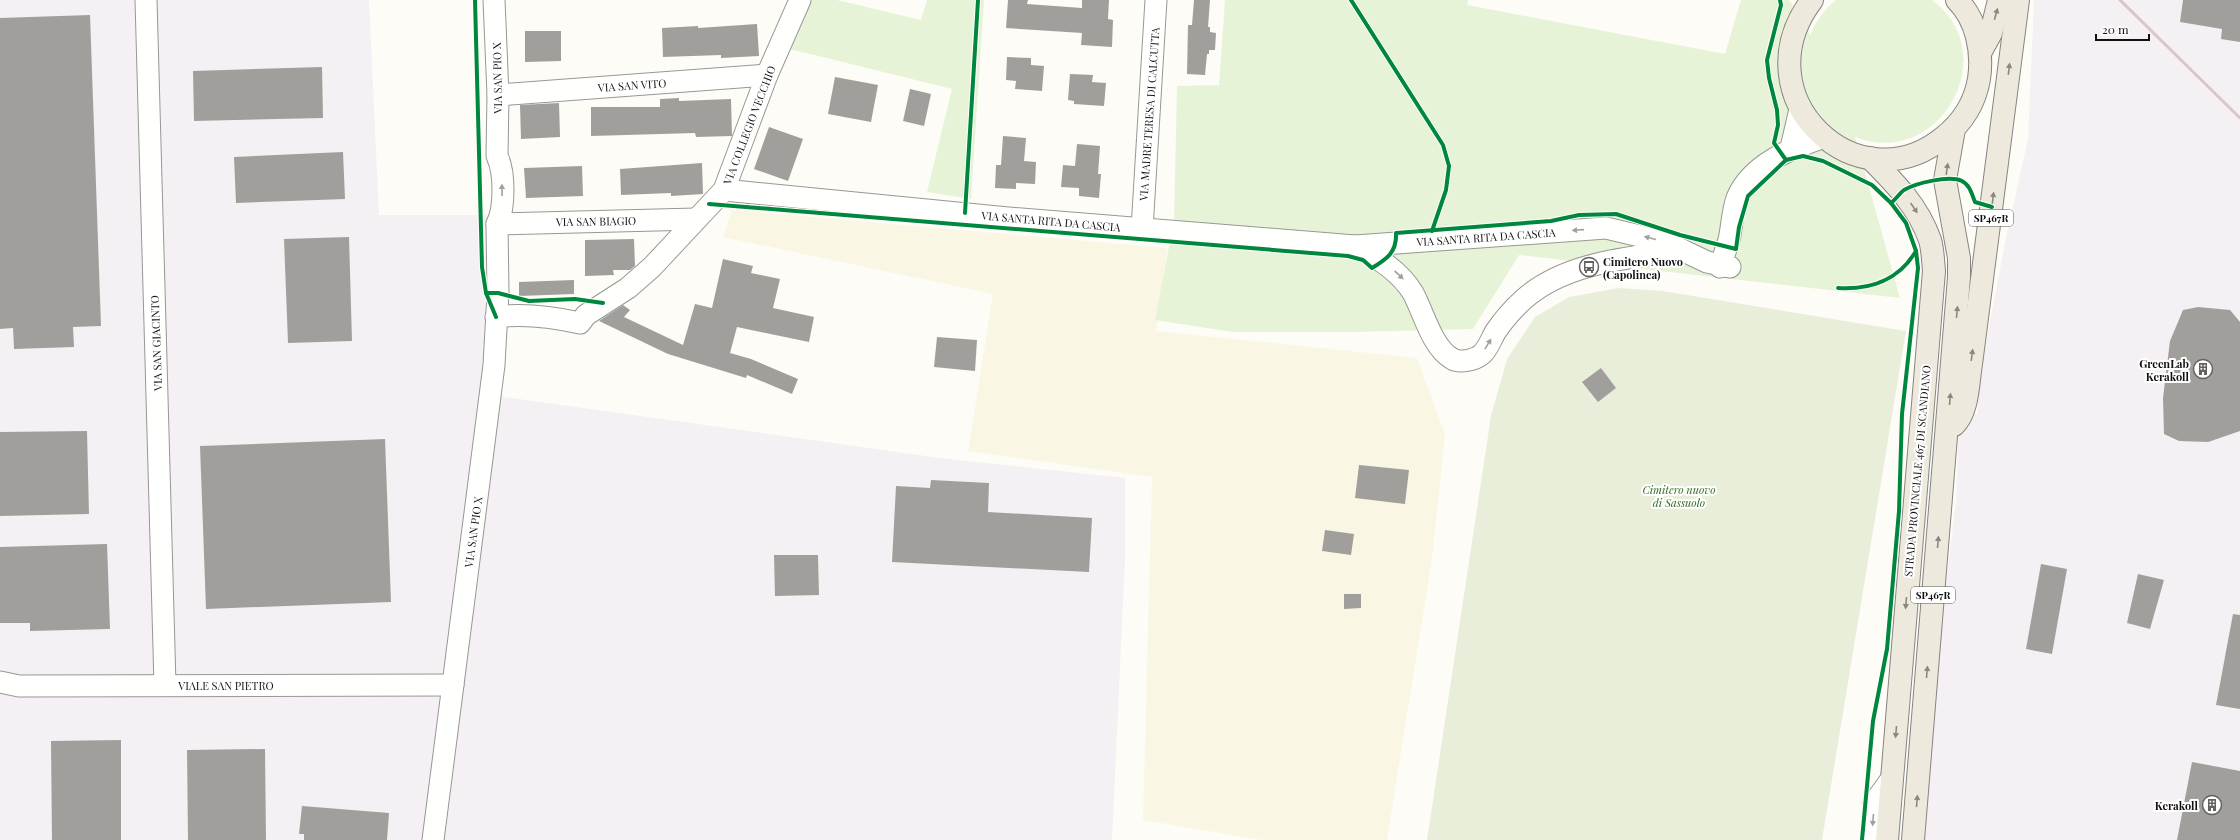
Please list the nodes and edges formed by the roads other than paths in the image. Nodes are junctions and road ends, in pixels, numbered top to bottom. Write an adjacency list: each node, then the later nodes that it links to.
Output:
1 (146, 0): 29 (street, VIA SAN GIACINTO)
2 (494, 0): 12 (street, VIA SAN PIO X)
3 (800, 0): 11 (street, VIA COLLEGIO VECCHIO)
4 (1156, 0): 21 (street, VIA MADRE TERESA DI CALCUTTA)
5 (1812, 0): 9 (main road)
6 (1957, 0): 10 (main road)
7 (1999, 0): 10 (main road, one-way to 7)
8 (2018, 0): 27 (main road, SP467R, one-way to 8)
9 (1798, 9): 13 (main road)
10 (1980, 53): 14 (main road)
11 (767, 74): 12 (street, VIA SAN VITO); 18 (street, VIA COLLEGIO VECCHIO)
12 (498, 95): 20 (street, VIA SAN PIO X)
13 (1800, 109): 15 (main road); 16 (street)
14 (1954, 130): 17 (main road); 27 (main road, SP467R, one-way to 14)
15 (1824, 137): 16 (street, VIA SANTA RITA DA CASCIA); 17 (main road)
16 (1791, 148): 24 (street, VIA SANTA RITA DA CASCIA)
17 (1870, 158): 31 (main road, STRADA PROVINCIALE 467 DI SCANDIANO / SP467R, one-way to 31)
18 (724, 190): 19 (street, VIA COLLEGIO VECCHIO); 21 (street, VIA SANTA RITA DA CASCIA)
19 (696, 219): 20 (street, VIA SAN BIAGIO); 26 (street, VIA COLLEGIO VECCHIO)
20 (497, 224): 26 (street, VIA SAN PIO X)
21 (1142, 229): 23 (street, VIA SANTA RITA DA CASCIA)
22 (1617, 229): 23 (street, VIA SANTA RITA DA CASCIA, one-way to 23); 24 (street, VIA SANTA RITA DA CASCIA, one-way to 22); 25 (street)
23 (1355, 246): 25 (street, VIA SANTA RITA DA CASCIA, one-way to 25)
24 (1682, 250): 25 (street, VIA SANTA RITA DA CASCIA)
25 (1619, 260)
26 (496, 317): 30 (street, VIA SAN PIO X)
27 (1947, 427): 35 (main road, SP467R, one-way to 27)
28 (0, 682): 29 (street, VIALE SAN PIETRO)
29 (165, 685): 30 (street, VIALE SAN PIETRO)
30 (453, 685): 32 (street, VIA SAN PIO X)
31 (1892, 778): 33 (street, one-way to 33); 34 (main road, STRADA PROVINCIALE 467 DI SCANDIANO / SP467R)
32 (433, 840)
33 (1872, 840)
34 (1887, 840)
35 (1913, 840)

